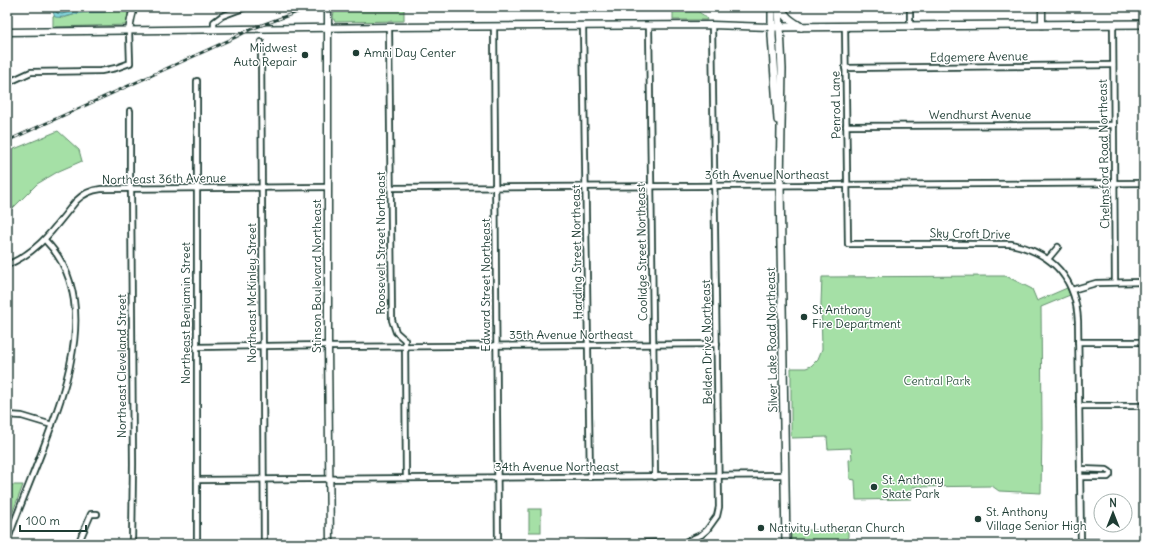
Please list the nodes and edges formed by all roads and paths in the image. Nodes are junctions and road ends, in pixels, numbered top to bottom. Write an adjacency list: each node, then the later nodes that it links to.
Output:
1 (134, 7): 22 (street)
2 (246, 7): 21 (street)
3 (328, 7): 20 (street, Stinson Boulevard Northeast)
4 (772, 7): 18 (main road)
5 (780, 7): 18 (main road, Silver Lake Road Northeast); 19 (main road)
6 (910, 7): 15 (street)
7 (1042, 7): 9 (street)
8 (1144, 24): 10 (main road)
9 (1042, 25): 10 (main road); 15 (main road)
10 (1113, 25): 25 (street, Chelmsford Road Northeast)
11 (583, 26): 12 (street); 17 (street); 37 (street, Harding Street Northeast)
12 (649, 26): 13 (street); 38 (street, Coolidge Street Northeast)
13 (712, 26): 18 (street); 35 (street, Belden Drive Northeast)
14 (845, 26): 15 (main road); 19 (main road); 26 (street, Penrod Lane)
15 (910, 26)
16 (389, 27): 17 (street); 20 (street); 43 (street, Roosevelt Street Northeast)
17 (494, 27): 41 (street, Edward Street Northeast)
18 (776, 27): 19 (main road); 36 (main road, Silver Lake Road Northeast)
19 (801, 27)
20 (328, 28): 21 (street); 40 (street, Stinson Boulevard Northeast)
21 (214, 30): 22 (street)
22 (130, 31): 23 (street); 28 (street)
23 (7, 32)
24 (262, 42): 39 (street, Northeast McKinley Street)
25 (1113, 65): 26 (street, Edgemere Avenue); 30 (street, Chelmsford Road Northeast)
26 (845, 68): 31 (street, Penrod Lane)
27 (197, 81): 42 (street, Northeast Benjamin Street)
28 (7, 83)
29 (130, 112): 44 (street, Northeast Cleveland Street)
30 (1114, 125): 31 (street, Wendhurst Avenue); 32 (street, Chelmsford Road Northeast)
31 (846, 126): 34 (street, Penrod Lane)
32 (1114, 183): 33 (street, 36th Avenue Northeast); 34 (street, 36th Avenue Northeast); 49 (street, Chelmsford Road Northeast)
33 (1144, 183)
34 (847, 184): 36 (street, 36th Avenue Northeast); 47 (street, Sky Croft Drive)
35 (715, 185): 36 (street, 36th Avenue Northeast); 38 (street, 36th Avenue Northeast); 54 (street, Belden Drive Northeast)
36 (780, 185): 67 (main road, Silver Lake Road Northeast)
37 (586, 186): 38 (street, 36th Avenue Northeast); 41 (street, 36th Avenue Northeast); 55 (street, Harding Street Northeast)
38 (651, 186): 56 (street, Coolidge Street Northeast)
39 (262, 187): 40 (street, Northeast 36th Avenue); 42 (street, Northeast 36th Avenue); 57 (street, Northeast McKinley Street)
40 (328, 187): 58 (street, Stinson Boulevard Northeast)
41 (495, 187): 43 (street, 36th Avenue Northeast); 60 (street, Edward Street Northeast)
42 (196, 188): 44 (street, Northeast 36th Avenue); 61 (street, Northeast Benjamin Street)
43 (391, 188): 59 (street, Roosevelt Street Northeast)
44 (131, 189): 45 (street, Northeast 36th Avenue); 82 (street, Northeast Cleveland Street)
45 (45, 240): 48 (street, Northeast 36th Avenue); 65 (street)
46 (1058, 247): 47 (street)
47 (1048, 259): 51 (street, Sky Croft Drive)
48 (7, 266)
49 (1115, 282): 50 (street); 51 (street)
50 (1144, 282)
51 (1072, 290): 52 (street, Sky Croft Drive)
52 (1078, 342): 53 (street); 62 (street, Sky Croft Drive)
53 (1144, 342)
54 (717, 344): 56 (street, 35th Avenue Northeast); 68 (street, Belden Drive Northeast)
55 (588, 345): 56 (street, 35th Avenue Northeast); 60 (street, 35th Avenue Northeast); 70 (street, Harding Street Northeast)
56 (653, 345): 71 (street, Coolidge Street Northeast)
57 (263, 346): 58 (street, 35th Avenue Northeast); 61 (street, 35th Avenue Northeast); 75 (street, Northeast McKinley Street)
58 (328, 346): 59 (street, 35th Avenue Northeast); 73 (street, Stinson Boulevard Northeast)
59 (405, 346): 60 (street, 35th Avenue Northeast); 74 (street)
60 (496, 346): 69 (street, Edward Street Northeast)
61 (196, 347): 76 (street, Northeast Benjamin Street)
62 (1079, 406): 63 (street); 66 (street, Sky Croft Drive)
63 (1144, 406)
64 (7, 415): 65 (street)
65 (52, 425): 78 (street)
66 (1080, 470): 72 (street, Sky Croft Drive); 72 (street)
67 (784, 475): 68 (street, 34th Avenue Northeast); 88 (main road, Silver Lake Road Northeast)
68 (720, 476): 71 (street, 34th Avenue Northeast); 87 (street, Belden Drive Northeast)
69 (497, 477): 70 (street, 34th Avenue Northeast); 74 (street, 34th Avenue Northeast); 86 (street, Edward Street Northeast)
70 (590, 477): 71 (street, 34th Avenue Northeast)
71 (655, 477)
72 (1080, 477): 80 (street, Sky Croft Drive)
73 (329, 478): 74 (street, 34th Avenue Northeast); 75 (street, 34th Avenue Northeast); 85 (street, Stinson Boulevard Northeast)
74 (406, 478)
75 (263, 479): 76 (street, 34th Avenue Northeast); 84 (street, Northeast McKinley Street)
76 (197, 480): 83 (street, Northeast Benjamin Street)
77 (97, 514): 81 (street)
78 (7, 542)
79 (1144, 542): 80 (street)
80 (1081, 543)
81 (78, 544)
82 (132, 544)
83 (197, 544)
84 (264, 544)
85 (330, 544)
86 (498, 544)
87 (586, 544)
88 (786, 544)

